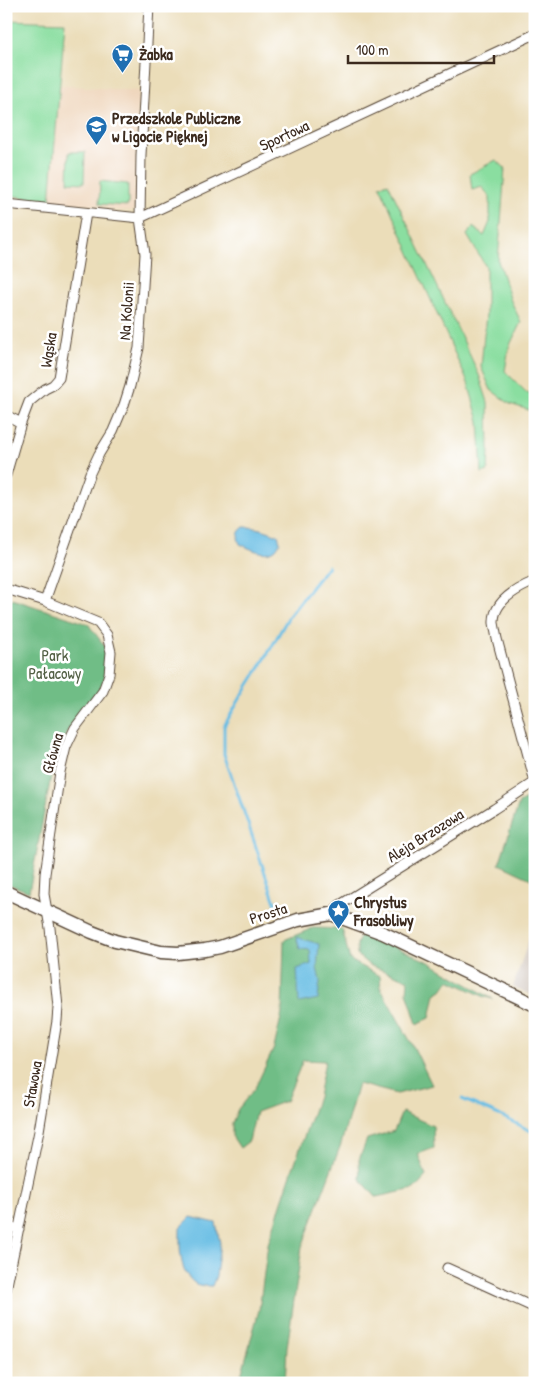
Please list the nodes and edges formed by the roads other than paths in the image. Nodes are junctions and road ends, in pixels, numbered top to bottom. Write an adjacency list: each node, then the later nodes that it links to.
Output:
1 (149, 6): 5 (street, Na Kolonii)
2 (535, 34): 5 (street, Sportowa)
3 (6, 204): 4 (street)
4 (86, 213): 5 (street); 7 (street, Wąska)
5 (140, 218): 11 (street, Na Kolonii)
6 (6, 415): 7 (street)
7 (20, 423): 8 (street, Wąska)
8 (6, 475)
9 (535, 582): 12 (street)
10 (6, 589): 11 (street, Główna)
11 (45, 602): 14 (street, Główna)
12 (535, 782): 15 (street, Aleja Brzozowa)
13 (6, 892): 14 (street, Prosta)
14 (47, 911): 15 (street, Prosta); 18 (street, Stawowa)
15 (331, 914): 16 (street)
16 (535, 1005)
17 (6, 1226): 18 (street)
18 (19, 1229): 20 (street, Stawowa)
19 (447, 1268): 21 (street)
20 (6, 1290)
21 (535, 1308)

